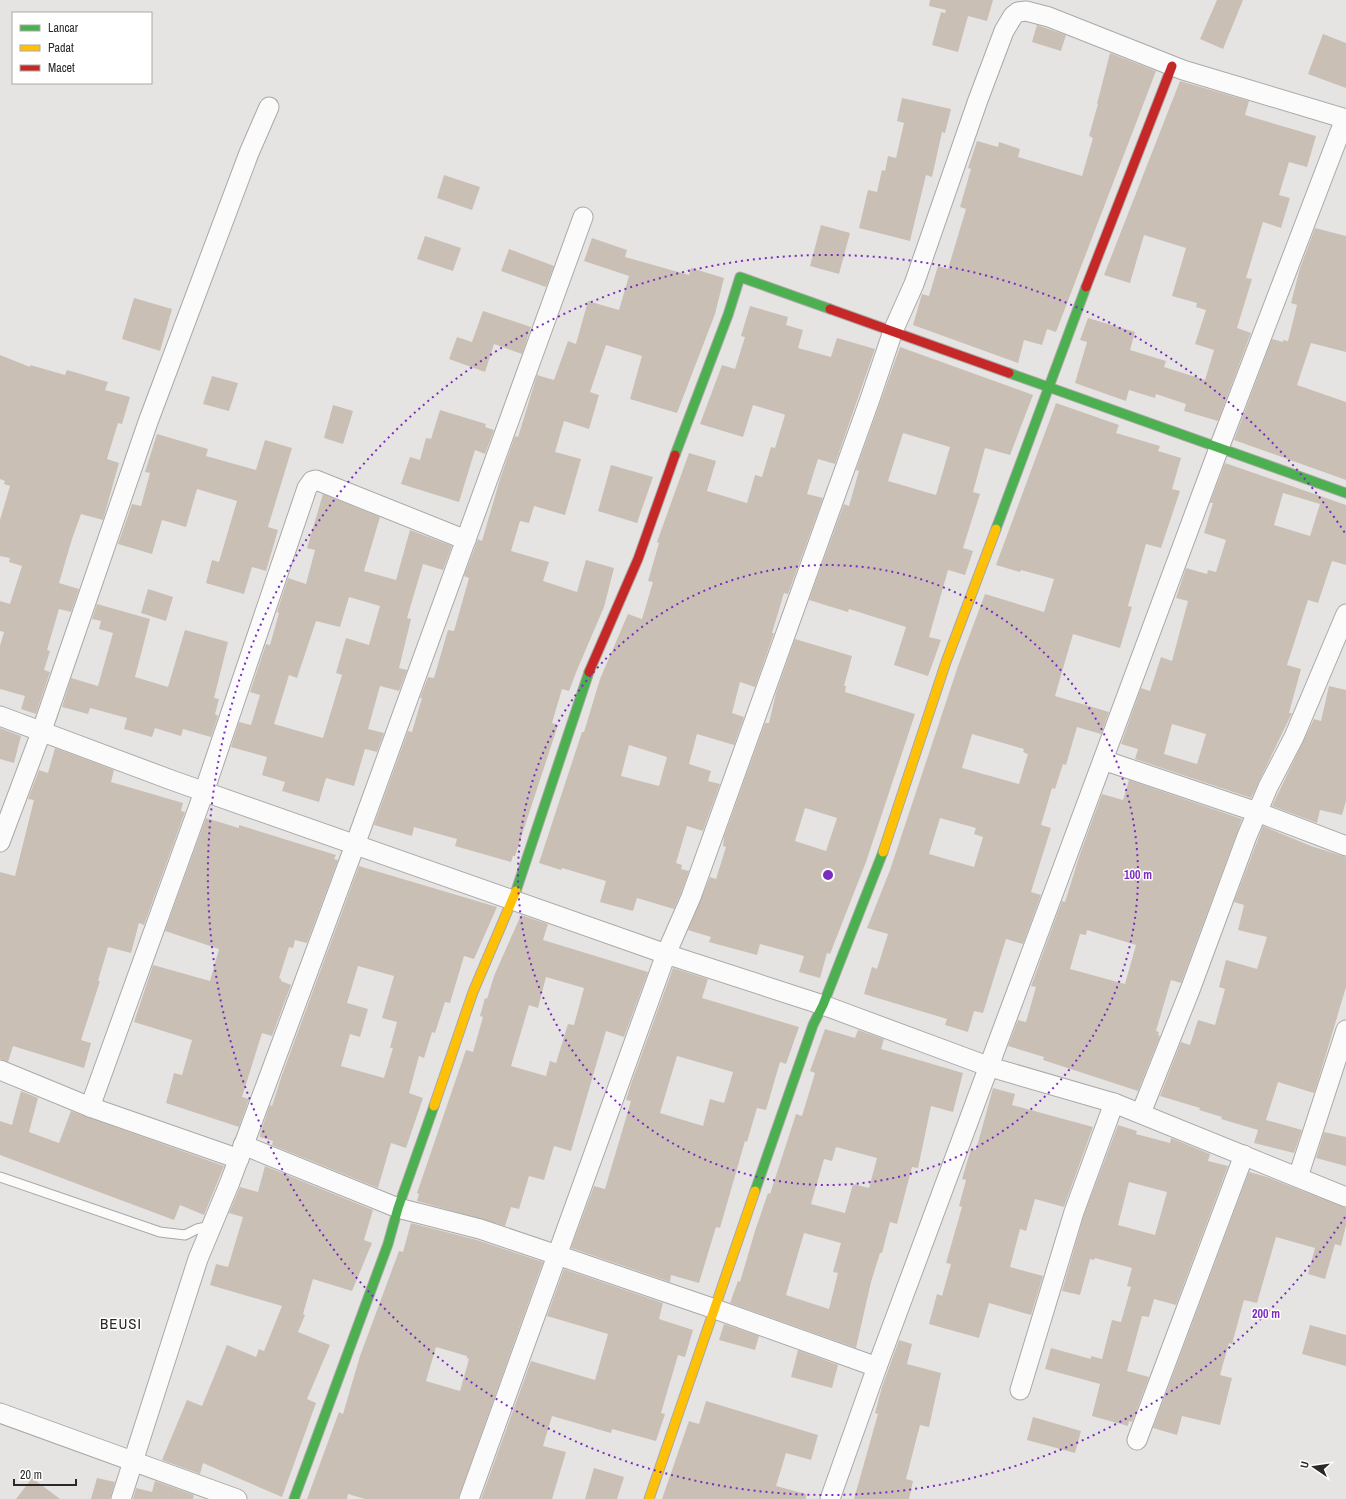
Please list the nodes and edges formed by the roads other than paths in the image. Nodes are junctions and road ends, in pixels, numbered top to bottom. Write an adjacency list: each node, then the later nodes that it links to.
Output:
1 (1172, 66): 3 (street); 5 (street); 6 (street)
2 (269, 107): 12 (street)
3 (1345, 119): 7 (street)
4 (583, 217): 9 (street)
5 (893, 331): 6 (street); 19 (street); 20 (street)
6 (1049, 386): 7 (street); 21 (street)
7 (1219, 448): 8 (street); 13 (street)
8 (1346, 493)
9 (466, 540): 14 (street); 17 (street)
10 (1346, 614): 15 (street)
11 (0, 716): 12 (street)
12 (42, 730): 14 (street); 16 (street)
13 (1103, 760): 15 (street); 23 (street)
14 (204, 792): 17 (street); 26 (street)
15 (1257, 812): 18 (street); 27 (street)
16 (0, 842)
17 (355, 845): 19 (street); 28 (street)
18 (1346, 846)
19 (513, 901): 20 (street); 33 (street)
20 (666, 954): 21 (street); 35 (street)
21 (823, 1005): 23 (street); 36 (street)
22 (1346, 1030): 31 (street)
23 (990, 1067): 25 (street); 37 (street)
24 (0, 1070): 26 (street)
25 (1114, 1103): 27 (street); 38 (street)
26 (90, 1107): 28 (street)
27 (1141, 1113): 29 (street)
28 (241, 1152): 33 (street); 34 (street)
29 (1244, 1155): 31 (street); 40 (street)
30 (0, 1177): 34 (lane)
31 (1298, 1177): 32 (street)
32 (1346, 1197)
33 (398, 1208): 35 (street); 44 (street)
34 (212, 1226): 41 (street)
35 (557, 1255): 36 (street); 45 (street)
36 (715, 1309): 37 (street); 46 (street)
37 (877, 1367): 47 (street)
38 (1020, 1390)
39 (0, 1413): 41 (street)
40 (1138, 1440)
41 (134, 1461): 42 (street); 43 (street)
42 (122, 1499)
43 (237, 1499)
44 (294, 1499)
45 (470, 1499)
46 (649, 1499)
47 (830, 1499)

